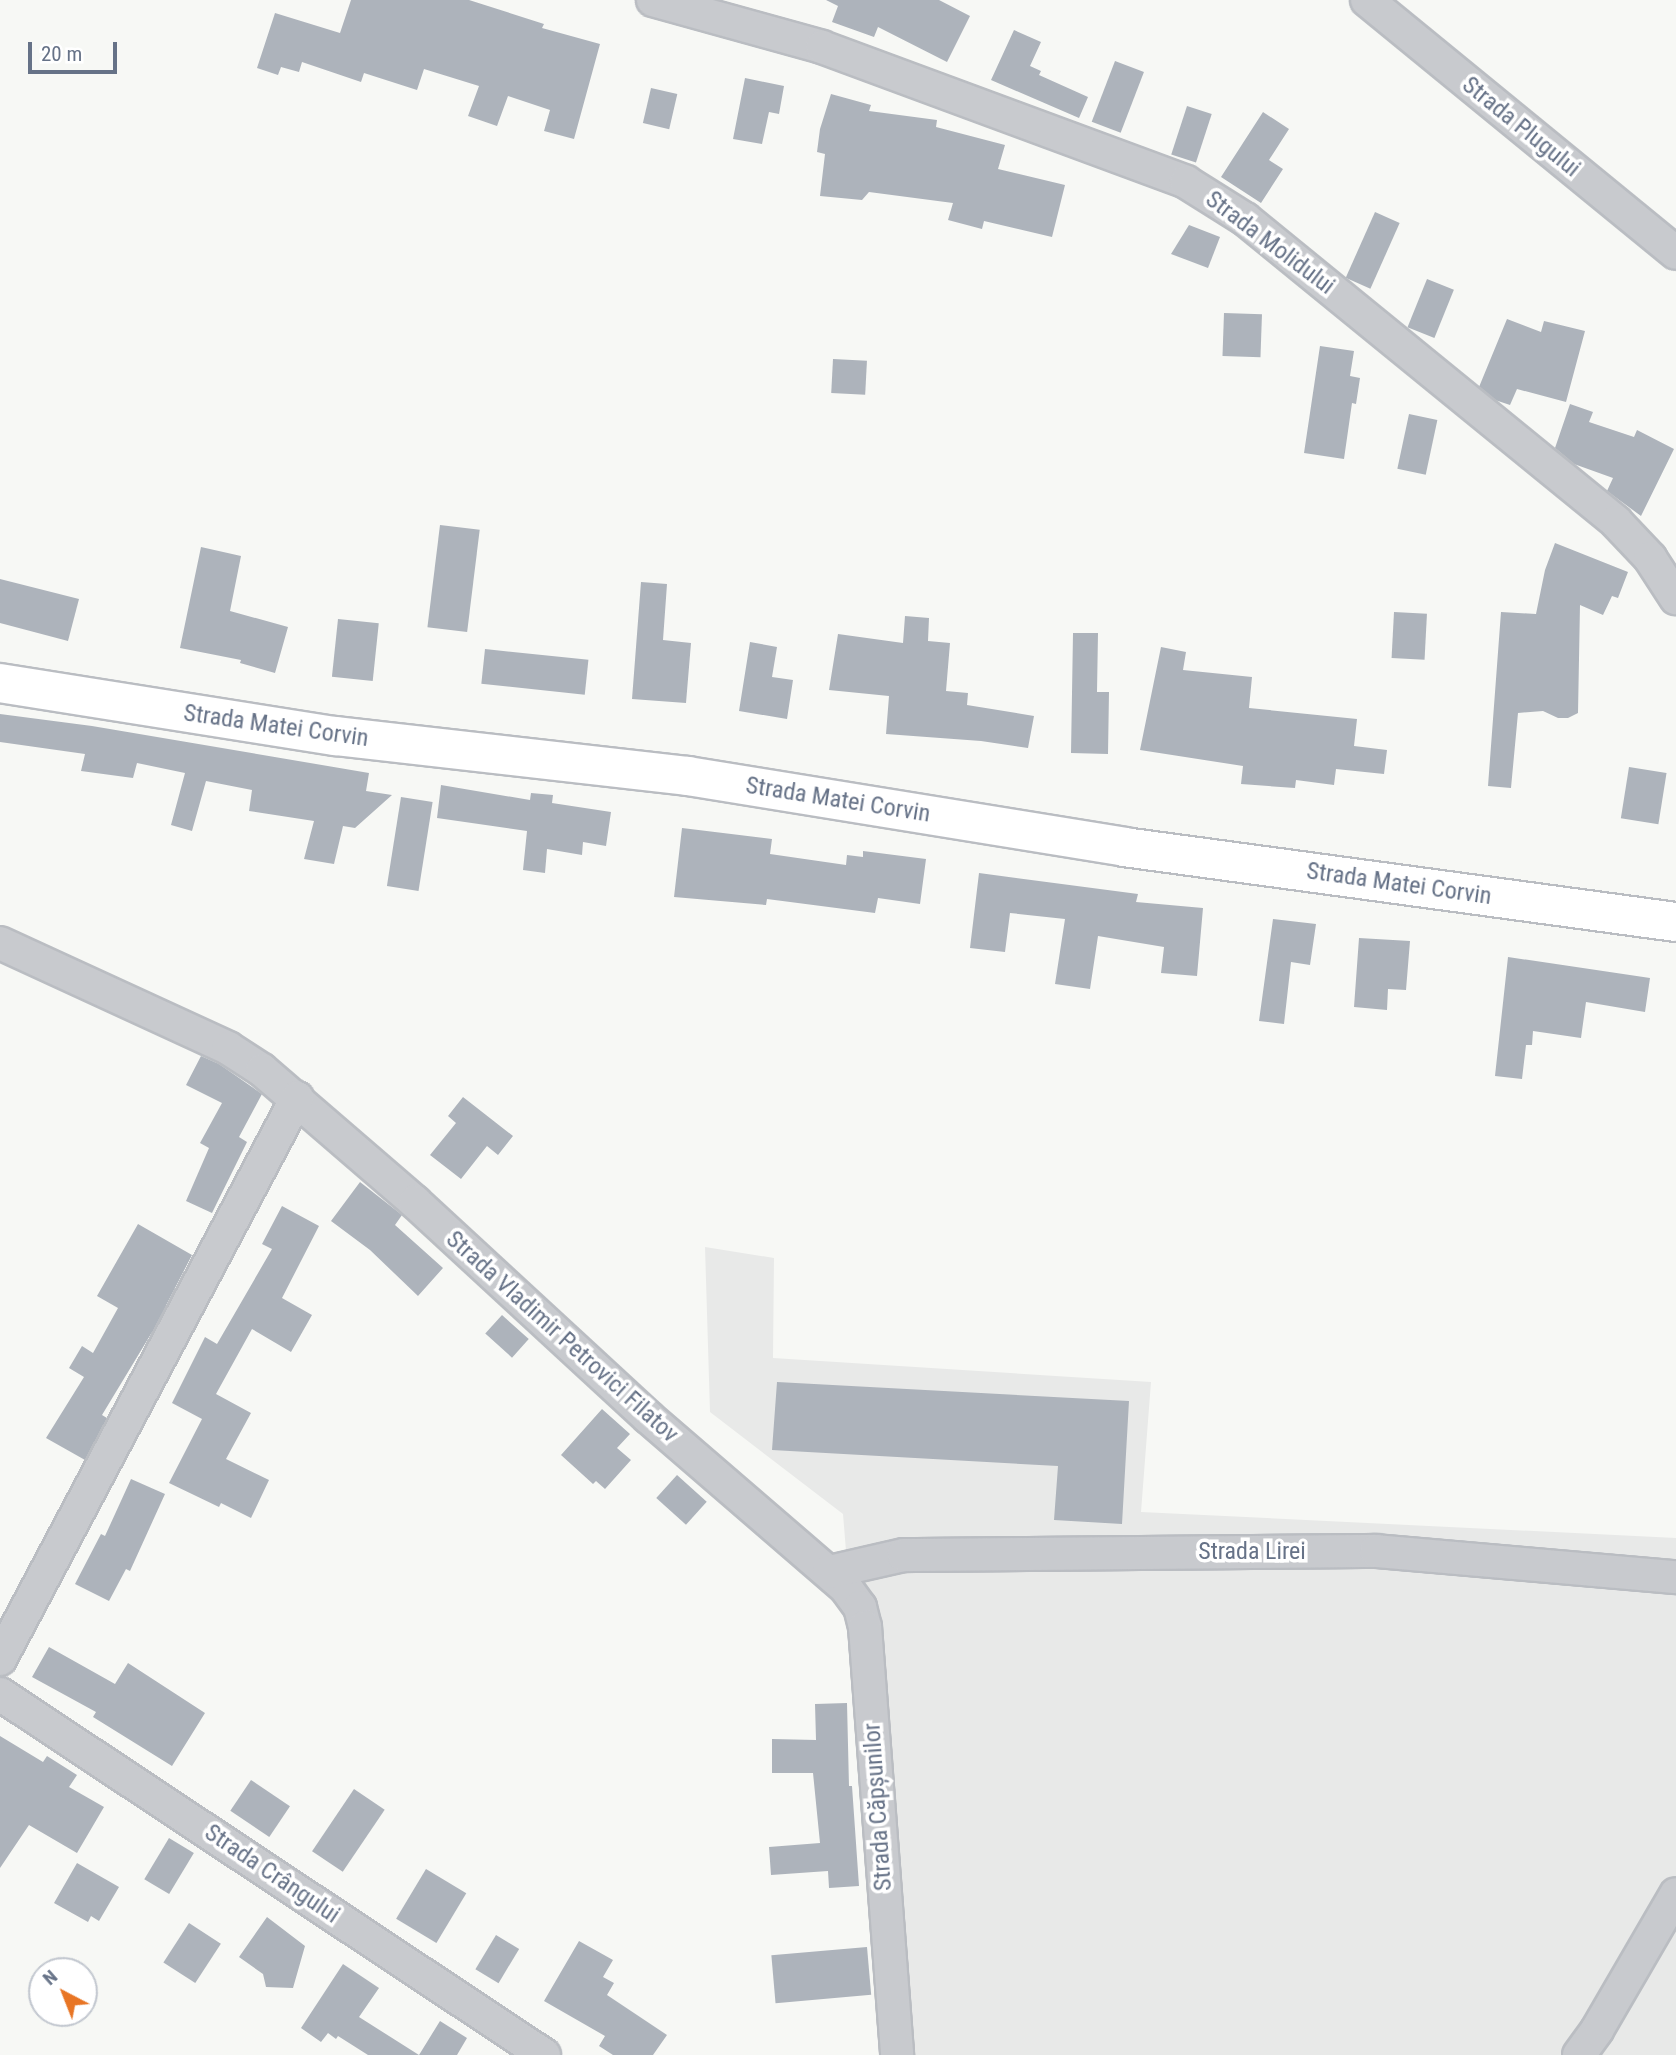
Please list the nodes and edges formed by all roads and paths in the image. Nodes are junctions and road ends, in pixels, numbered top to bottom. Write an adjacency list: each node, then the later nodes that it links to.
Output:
1 (653, 0): 4 (street, Strada Molidului)
2 (1367, 0): 3 (street, Strada Plugului)
3 (1676, 253)
4 (1676, 598)
5 (0, 683): 6 (main road, Strada Matei Corvin)
6 (1676, 922)
7 (0, 943): 8 (street, Strada Vladimir Petrovici Filatov)
8 (298, 1098): 9 (street, Strada Vladimir Petrovici Filatov); 11 (street)
9 (829, 1572): 10 (street, Strada Lirei); 15 (street, Strada Căpșunilor)
10 (1676, 1577)
11 (0, 1659)
12 (0, 1694): 14 (street, Strada Crângului)
13 (1676, 1894): 16 (street)
14 (544, 2055)
15 (897, 2055)
16 (1579, 2055)

